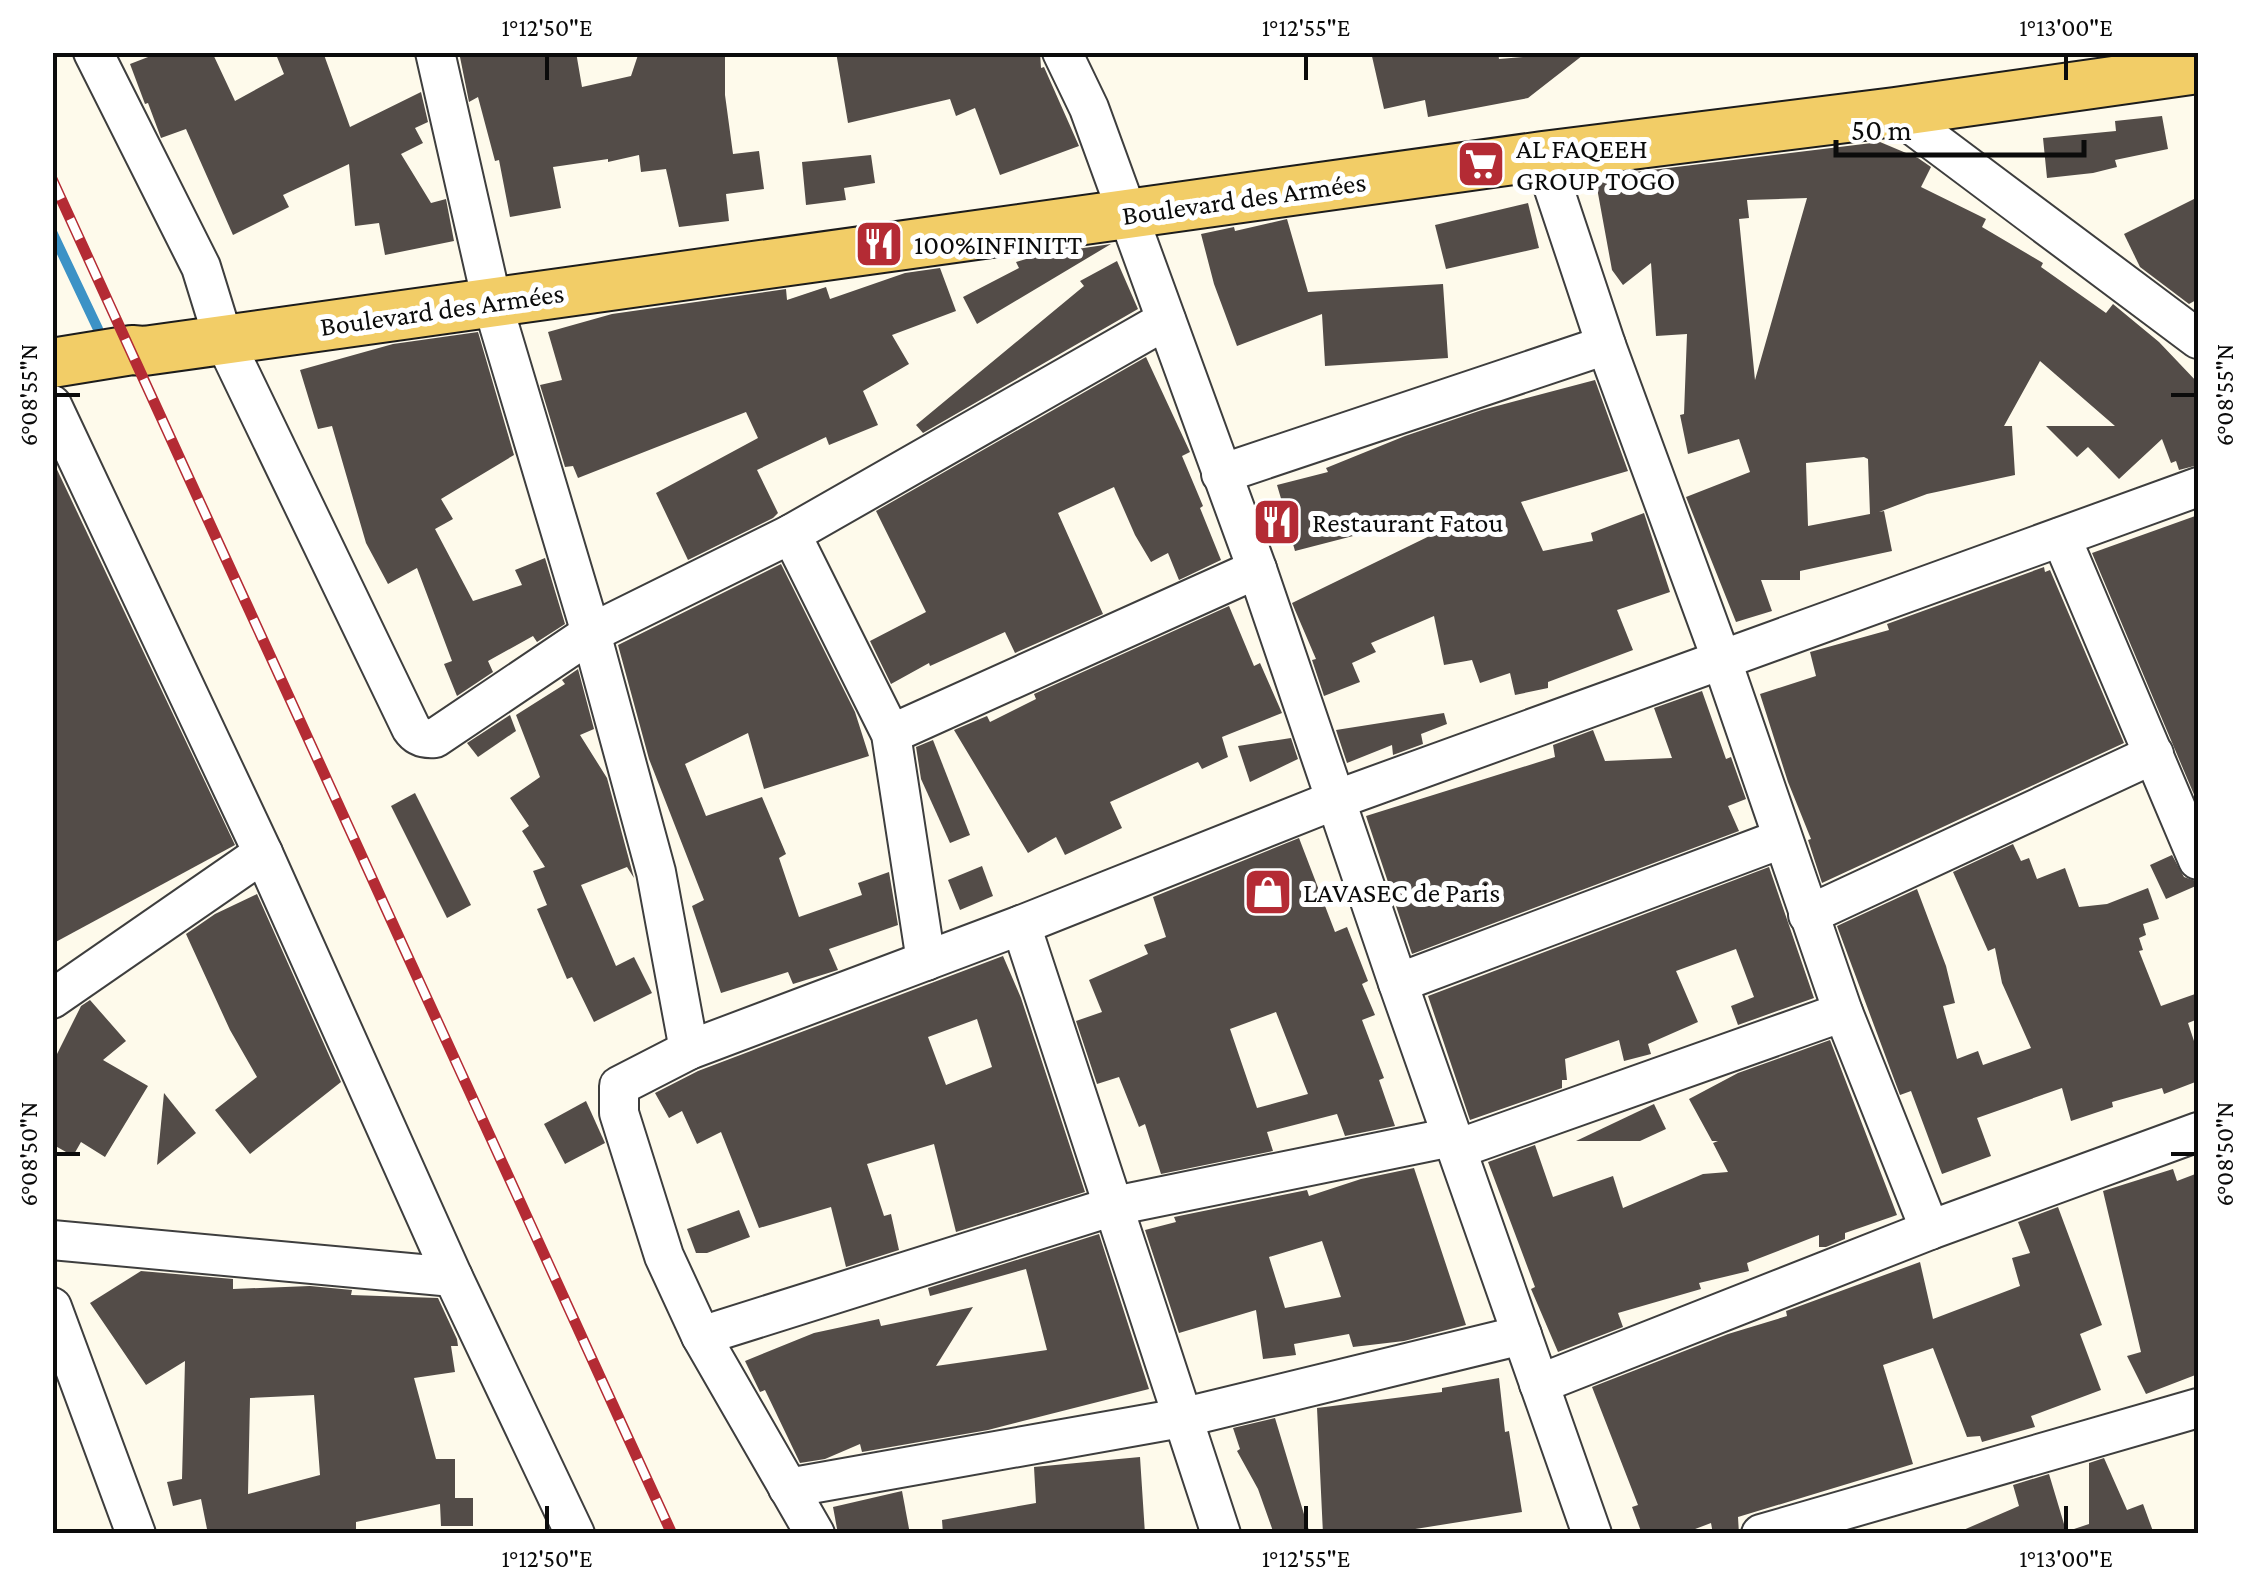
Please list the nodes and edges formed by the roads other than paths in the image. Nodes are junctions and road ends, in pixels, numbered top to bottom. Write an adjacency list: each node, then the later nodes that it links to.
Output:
1 (93, 52): 10 (street)
2 (435, 52): 8 (street)
3 (1062, 52): 7 (street)
4 (2198, 69): 5 (main road, Boulevard des Armées)
5 (1895, 112): 6 (main road, Boulevard des Armées); 11 (street)
6 (1543, 156): 7 (main road, Boulevard des Armées); 12 (street)
7 (1127, 215): 8 (main road, Boulevard des Armées); 9 (street)
8 (492, 302): 10 (main road, Boulevard des Armées); 20 (street)
9 (1166, 320): 15 (street); 17 (street)
10 (223, 338): 13 (main road, Boulevard des Armées); 20 (street)
11 (2198, 340)
12 (1606, 345): 15 (street); 21 (street)
13 (52, 364)
14 (52, 405): 27 (street)
15 (1221, 474): 19 (street)
16 (2198, 487): 18 (street)
17 (790, 534): 20 (street); 22 (street)
18 (2061, 536): 21 (street); 23 (street)
19 (1257, 569): 22 (street); 24 (street)
20 (591, 633): 34 (street)
21 (1721, 658): 24 (street); 25 (street)
22 (891, 734): 30 (street)
23 (2154, 754): 26 (street); 28 (street)
24 (1335, 800): 29 (street); 31 (street)
25 (1781, 839): 28 (street); 31 (street)
26 (2195, 842)
27 (263, 854): 32 (street); 40 (street)
28 (1808, 915): 33 (street)
29 (1021, 925): 30 (street); 37 (street)
30 (926, 961): 34 (street)
31 (1398, 983): 36 (street)
32 (52, 999)
33 (1843, 1012): 36 (street); 38 (street)
34 (690, 1050): 43 (street)
35 (2198, 1132): 38 (street)
36 (1454, 1143): 37 (street); 42 (street)
37 (1114, 1206): 43 (street); 46 (street)
38 (1930, 1230): 44 (street)
39 (52, 1240): 40 (street)
40 (453, 1277): 49 (street)
41 (52, 1307): 48 (street)
42 (1522, 1335): 44 (street); 46 (street)
43 (702, 1336): 47 (street)
44 (1539, 1384): 52 (street)
45 (2198, 1408): 53 (street)
46 (1181, 1418): 47 (street); 51 (street)
47 (788, 1488): 50 (street)
48 (136, 1534)
49 (575, 1534)
50 (815, 1534)
51 (1221, 1534)
52 (1592, 1534)
53 (1762, 1534)

